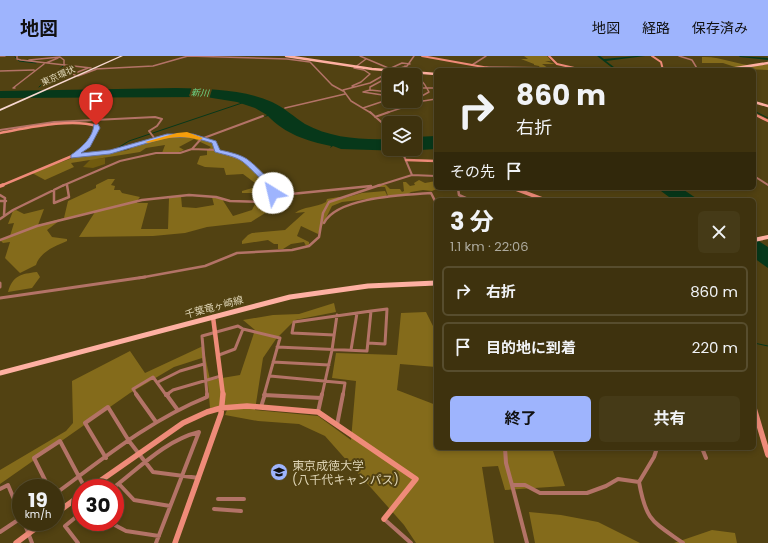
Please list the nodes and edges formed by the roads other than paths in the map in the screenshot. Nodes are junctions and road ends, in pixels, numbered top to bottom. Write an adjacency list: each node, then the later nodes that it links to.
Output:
1 (0, 56): 2 (street)
2 (5, 56)
3 (17, 56): 23 (street)
4 (52, 56): 18 (street); 23 (street)
5 (63, 56): 18 (street)
6 (121, 56): 49 (highway, 東京環状)
7 (205, 56): 25 (street); 49 (street)
8 (286, 56): 19 (main road)
9 (360, 56): 20 (street)
10 (414, 56): 27 (street)
11 (422, 56): 21 (street)
12 (440, 56): 21 (street)
13 (486, 56): 31 (street)
14 (549, 56): 29 (street)
15 (652, 56): 41 (street)
16 (679, 56): 22 (street)
17 (692, 56): 22 (street)
18 (60, 57): 24 (street); 28 (street)
19 (302, 57): 25 (street); 32 (main road)
20 (366, 59): 32 (street); 34 (street)
21 (435, 59): 31 (street)
22 (689, 59): 42 (street)
23 (25, 61): 24 (street)
24 (46, 63): 28 (street); 45 (street)
25 (311, 63): 59 (street)
26 (768, 63): 43 (main road)
27 (410, 64): 30 (street); 35 (street)
28 (64, 65): 49 (street)
29 (561, 65): 39 (street); 40 (street)
30 (405, 66): 36 (street); 37 (street)
31 (472, 66): 33 (street); 39 (street)
32 (356, 67): 44 (main road); 53 (street)
33 (481, 67): 38 (street)
34 (388, 68)
35 (394, 68)
36 (398, 68)
37 (408, 68)
38 (487, 68)
39 (561, 68)
40 (574, 68)
41 (662, 68)
42 (697, 68)
43 (737, 68)
44 (382, 69)
45 (34, 70): 46 (street); 56 (street)
46 (0, 72)
47 (422, 73): 48 (main road)
48 (434, 74)
49 (77, 75): 70 (highway, 東京環状)
50 (382, 77): 53 (street)
51 (422, 79): 55 (street)
52 (382, 81): 58 (street)
53 (354, 87): 59 (street)
54 (422, 87): 55 (street)
55 (427, 87): 57 (street); 64 (street)
56 (15, 88)
57 (434, 88)
58 (370, 90): 60 (street); 62 (street)
59 (343, 91): 61 (street)
60 (382, 91)
61 (345, 94): 68 (street); 69 (street)
62 (382, 95)
63 (434, 99): 64 (street)
64 (423, 101): 73 (street)
65 (381, 102): 69 (street)
66 (756, 103): 67 (main road)
67 (768, 106)
68 (285, 108)
69 (363, 108): 73 (street)
70 (0, 109)
71 (756, 115): 74 (street)
72 (263, 116): 78 (street)
73 (375, 117): 75 (street)
74 (768, 120)
75 (382, 123)
76 (0, 132): 77 (street); 81 (street)
77 (155, 139): 78 (street); 81 (street)
78 (201, 139): 79 (street); 80 (street)
79 (192, 149): 80 (street); 88 (street)
80 (217, 150): 91 (street)
81 (73, 156): 90 (street)
82 (404, 156): 83 (street)
83 (406, 160): 84 (street); 85 (street)
84 (434, 161)
85 (412, 175): 86 (street); 92 (street)
86 (434, 176)
87 (756, 177): 89 (street)
88 (67, 184): 93 (street); 93 (street)
89 (768, 185)
90 (0, 186)
91 (273, 186): 92 (street); 108 (street)
92 (373, 186): 106 (street)
93 (54, 190): 104 (street)
94 (458, 190): 97 (street)
95 (518, 190): 98 (street)
96 (0, 195): 100 (street)
97 (466, 198)
98 (540, 198)
99 (434, 199): 106 (street)
100 (6, 200): 101 (street); 102 (street)
101 (0, 201)
102 (6, 206): 103 (street); 104 (street)
103 (0, 208)
104 (4, 216): 105 (street)
105 (0, 219)
106 (323, 224): 113 (street)
107 (768, 237): 109 (main road)
108 (0, 240)
109 (756, 240)
110 (0, 283): 112 (street)
111 (434, 283): 117 (main road, 千葉竜ヶ崎線)
112 (0, 287)
113 (0, 298)
114 (371, 311): 115 (street); 121 (street); 121 (street)
115 (357, 313): 116 (street); 124 (street)
116 (337, 315): 120 (street); 120 (street)
117 (213, 317): 119 (street); 129 (main road, 千葉竜ヶ崎線)
118 (243, 329): 119 (street); 122 (street); 125 (street)
119 (216, 333): 125 (street); 127 (street)
120 (334, 335): 123 (street)
121 (368, 343): 124 (street)
122 (277, 347): 123 (street); 126 (street)
123 (332, 350): 124 (street); 128 (street)
124 (351, 350)
125 (219, 355): 130 (street)
126 (273, 362): 128 (street); 131 (street)
127 (204, 364): 132 (street); 134 (street)
128 (329, 365): 133 (street)
129 (0, 373)
130 (221, 376): 132 (street); 139 (street)
131 (270, 376): 133 (street); 136 (street)
132 (206, 380): 135 (street); 140 (street)
133 (325, 381): 137 (street); 144 (street)
134 (158, 382): 135 (street); 143 (street)
135 (166, 395): 140 (street)
136 (264, 395): 137 (street); 138 (street)
137 (322, 398): 141 (street)
138 (261, 407): 139 (street); 141 (street)
139 (222, 408): 149 (street); 156 (street)
140 (177, 409): 143 (street)
141 (318, 412): 144 (street)
142 (756, 417): 150 (street)
143 (156, 422): 145 (street)
144 (337, 426): 172 (street)
145 (129, 441): 149 (street); 151 (street); 151 (street)
146 (505, 450): 162 (street)
147 (656, 450): 161 (street)
148 (703, 450): 152 (street)
149 (138, 454): 153 (street); 159 (street)
150 (768, 456)
151 (106, 458): 154 (street)
152 (706, 458)
153 (146, 464): 155 (street); 155 (street); 160 (street)
154 (79, 476): 157 (street); 158 (street); 163 (street)
155 (182, 476): 156 (street); 169 (street)
156 (199, 478): 185 (street)
157 (44, 479)
158 (80, 479)
159 (103, 479)
160 (124, 480)
161 (639, 482): 162 (street); 188 (street)
162 (512, 485): 187 (street)
163 (64, 487)
164 (0, 489): 166 (street)
165 (124, 489): 169 (street)
166 (12, 495)
167 (218, 499): 168 (street)
168 (244, 500)
169 (170, 506): 180 (street)
170 (214, 509): 171 (street)
171 (241, 511)
172 (384, 519): 186 (street)
173 (72, 520): 183 (street)
174 (12, 523): 178 (street)
175 (124, 530): 180 (street)
176 (28, 531): 179 (street)
177 (33, 531): 179 (street)
178 (0, 532)
179 (29, 534): 181 (street); 182 (street)
180 (159, 536): 184 (street)
181 (16, 543)
182 (32, 543)
183 (78, 543)
184 (156, 543)
185 (175, 543)
186 (411, 543)
187 (527, 543)
188 (683, 543)

